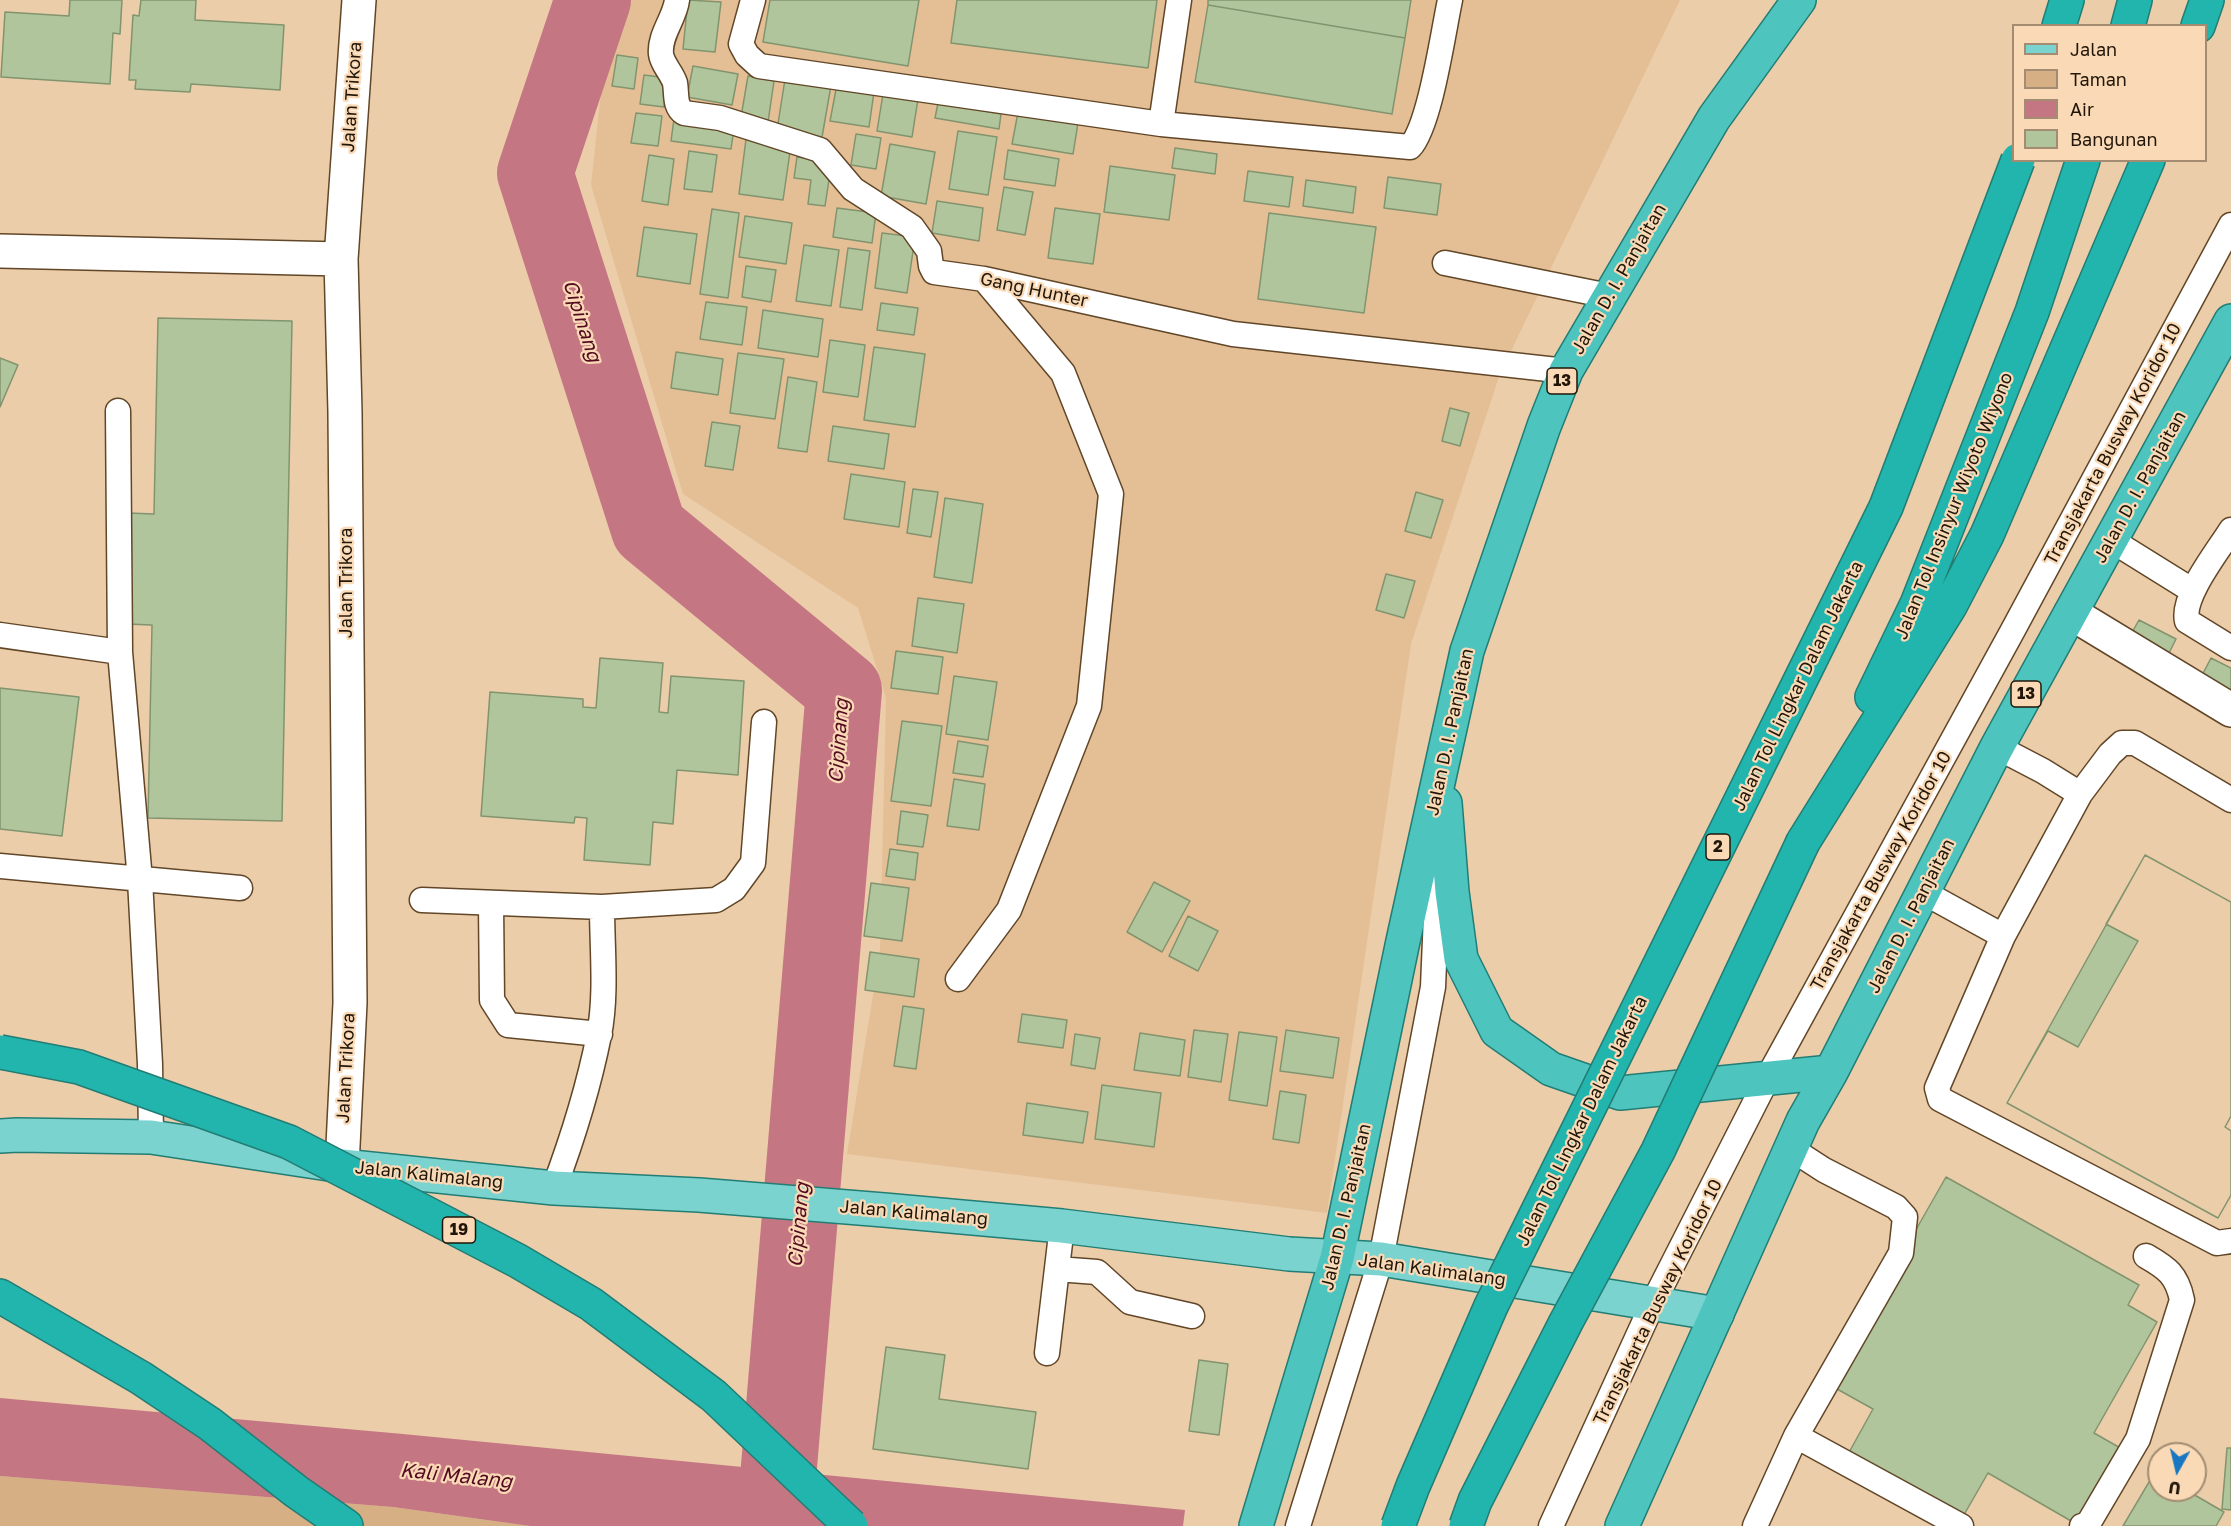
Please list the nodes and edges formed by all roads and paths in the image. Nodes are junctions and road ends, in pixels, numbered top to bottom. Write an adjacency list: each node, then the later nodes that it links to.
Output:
1 (359, 0): 19 (street, Jalan Trikora)
2 (677, 0): 21 (lane, Gang Hunter)
3 (753, 0): 13 (lane)
4 (1179, 0): 13 (lane)
5 (1450, 0): 13 (lane)
6 (1798, 0): 22 (highway, Jalan D. I. Panjaitan / 13)
7 (2067, 0): 10 (highway)
8 (2135, 0): 11 (highway)
9 (2207, 0): 12 (highway)
10 (2060, 24)
11 (2129, 24)
12 (2199, 24)
13 (1161, 124)
14 (2017, 162): 75 (highway, Jalan Tol Lingkar Dalam Jakarta / 2, bridge)
15 (2082, 162): 39 (highway, Jalan Tol Insinyur Wiyoto Wiyono)
16 (2147, 162): 39 (highway)
17 (2231, 225): 52 (lane, Transjakarta Busway Koridor 10)
18 (0, 251): 19 (street)
19 (341, 259): 56 (street, Jalan Trikora)
20 (1445, 263): 22 (lane)
21 (984, 279): 24 (lane, Gang Hunter); 48 (lane)
22 (1609, 296): 24 (highway, Jalan D. I. Panjaitan / 13)
23 (2231, 321): 27 (highway, Jalan D. I. Panjaitan / 13)
24 (1566, 371): 36 (highway, Jalan D. I. Panjaitan / 13)
25 (118, 411): 32 (lane)
26 (2231, 530): 28 (lane)
27 (2111, 540): 28 (lane); 29 (highway, Jalan D. I. Panjaitan / 13)
28 (2193, 591): 31 (lane)
29 (2071, 613): 33 (street); 35 (highway, Jalan D. I. Panjaitan / 13)
30 (0, 635): 32 (lane)
31 (2231, 648)
32 (120, 652): 41 (lane)
33 (2231, 710)
34 (764, 722): 46 (lane)
35 (1997, 747): 37 (lane); 43 (highway, Jalan D. I. Panjaitan / 13)
36 (1443, 768): 52 (highway); 61 (highway, Jalan D. I. Panjaitan); 62 (lane)
37 (2080, 794): 38 (lane); 47 (lane)
38 (2231, 800)
39 (1803, 842): 76 (highway, bridge)
40 (0, 866): 41 (lane)
41 (140, 880): 42 (lane); 54 (lane)
42 (240, 888)
43 (1923, 892): 47 (lane); 51 (highway, Jalan D. I. Panjaitan / 13)
44 (422, 900): 45 (lane)
45 (491, 904): 46 (lane); 49 (lane)
46 (602, 907): 49 (lane)
47 (2003, 936): 59 (lane)
48 (958, 979)
49 (600, 1034): 57 (lane)
50 (0, 1052): 72 (highway, 19, bridge)
51 (1831, 1072): 52 (highway); 55 (highway, Jalan D. I. Panjaitan)
52 (1767, 1079): 65 (lane, Transjakarta Busway Koridor 10)
53 (0, 1136): 54 (main road, Jalan Kalimalang)
54 (151, 1137): 56 (main road, Jalan Kalimalang)
55 (1790, 1148): 66 (highway, Jalan D. I. Panjaitan); 69 (lane)
56 (342, 1166): 57 (main road, Jalan Kalimalang)
57 (554, 1188): 58 (main road, Jalan Kalimalang)
58 (1062, 1226): 61 (main road, Jalan Kalimalang); 63 (lane)
59 (2231, 1241)
60 (2146, 1256): 80 (lane)
61 (1337, 1258): 62 (main road, Jalan Kalimalang); 73 (highway, Jalan D. I. Panjaitan)
62 (1381, 1259): 65 (main road, Jalan Kalimalang); 74 (lane)
63 (1057, 1269): 67 (lane); 68 (lane)
64 (0, 1296): 71 (highway)
65 (1653, 1304): 66 (main road, Jalan Kalimalang); 77 (lane, Transjakarta Busway Koridor 10)
66 (1717, 1314): 70 (highway, Jalan D. I. Panjaitan)
67 (1192, 1316)
68 (1047, 1353)
69 (1796, 1436): 78 (lane); 79 (lane)
70 (1628, 1525)
71 (346, 1526)
72 (852, 1526)
73 (1256, 1526)
74 (1298, 1526)
75 (1398, 1526)
76 (1466, 1526)
77 (1551, 1526)
78 (1755, 1526)
79 (1961, 1526)
80 (2082, 1526)

